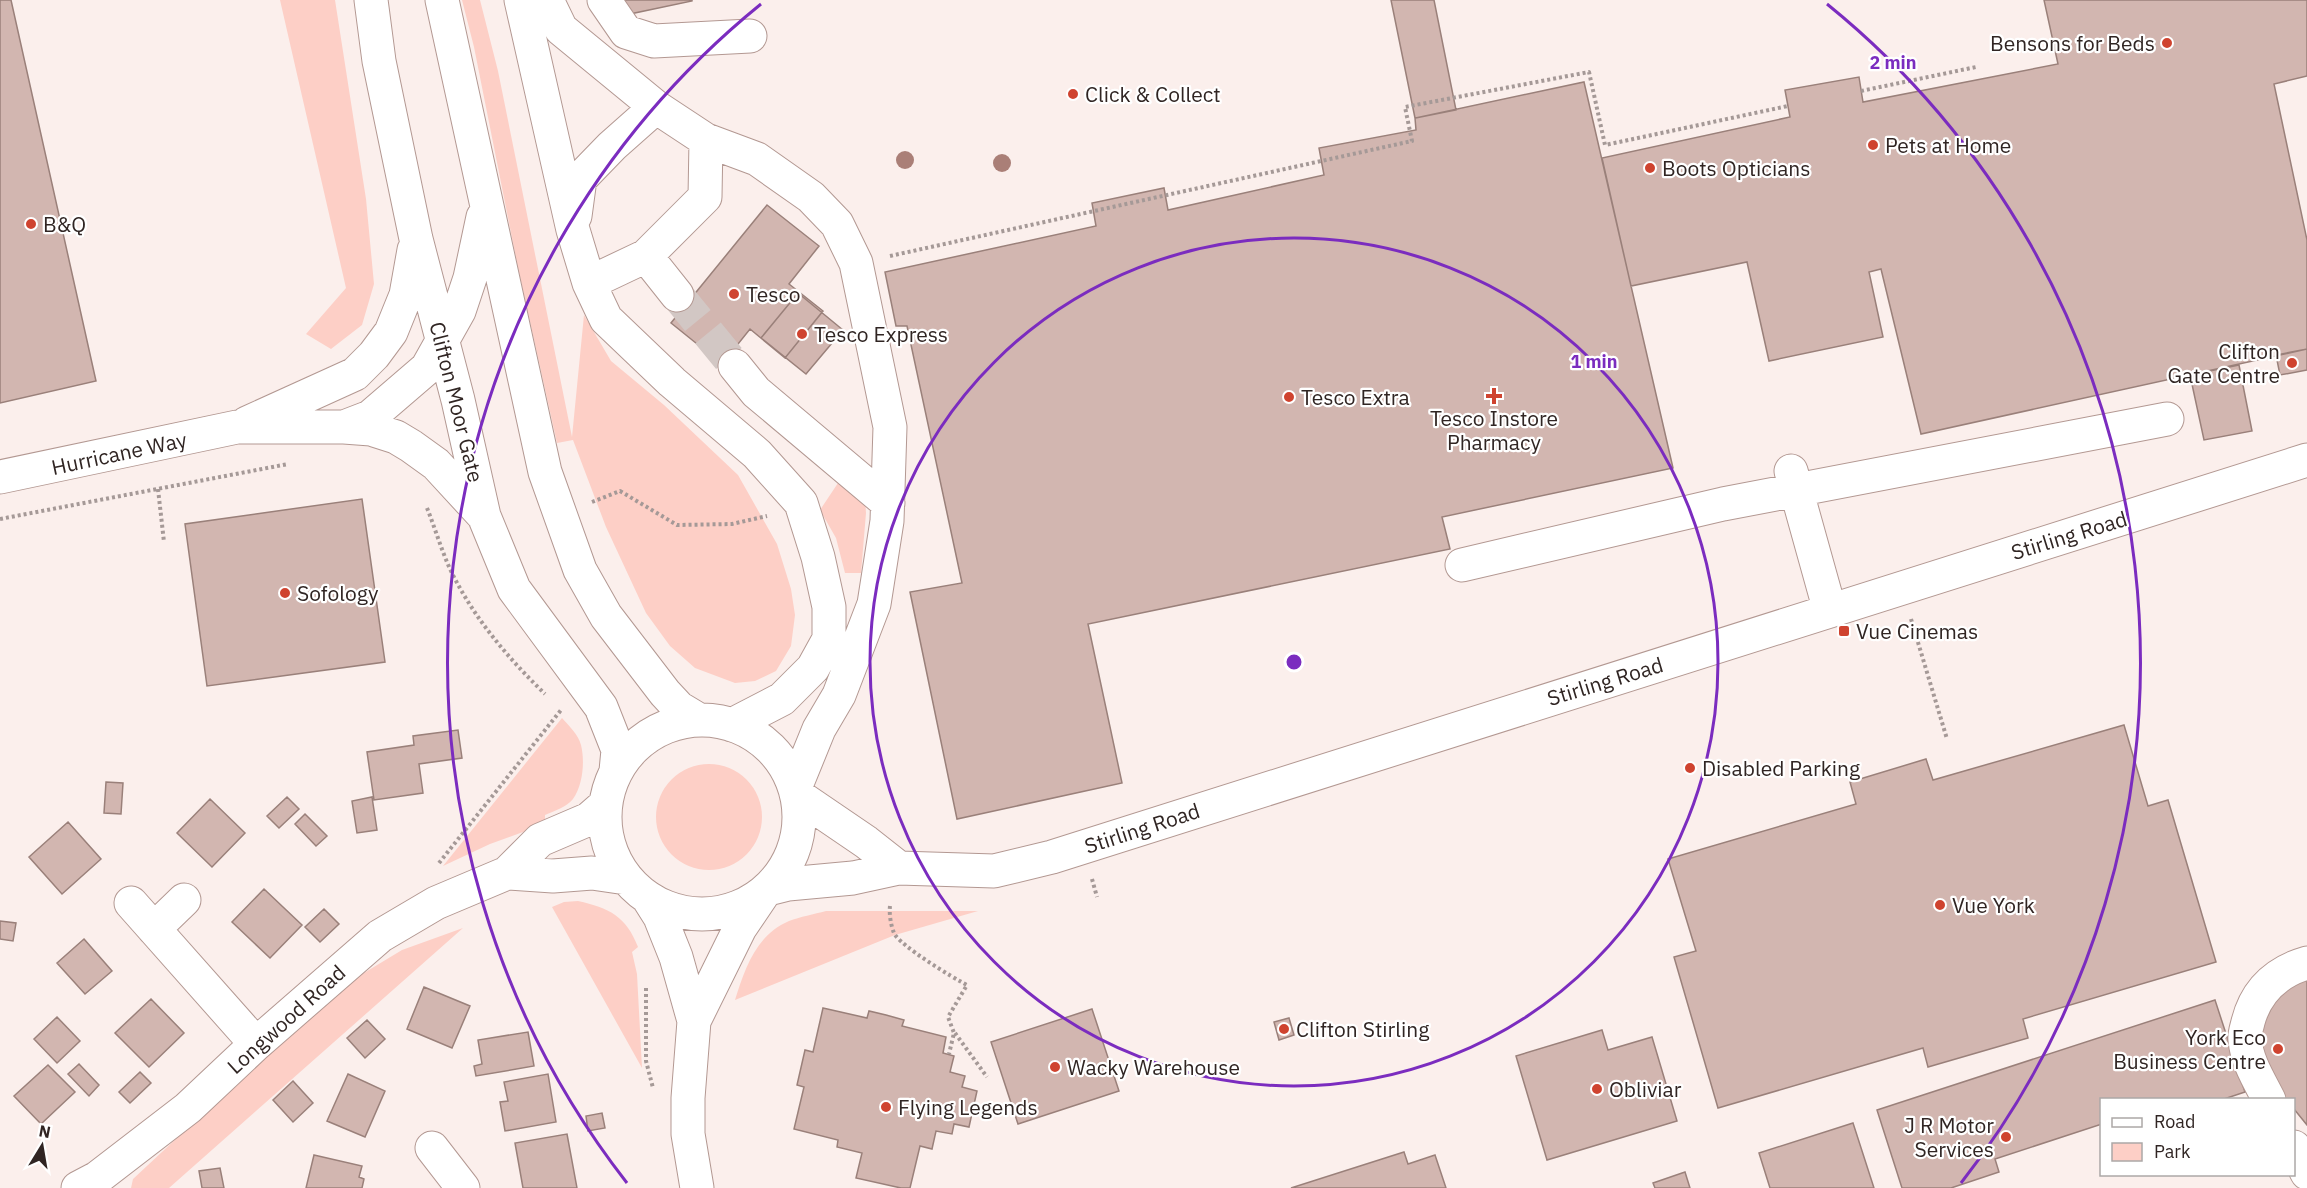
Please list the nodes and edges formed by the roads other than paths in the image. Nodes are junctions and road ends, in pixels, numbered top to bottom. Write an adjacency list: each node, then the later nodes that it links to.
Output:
1 (371, 0): 11 (street, Clifton Moor Gate)
2 (442, 0): 9 (street)
3 (521, 0): 10 (street)
4 (547, 0): 7 (street)
5 (604, 0): 6 (street)
6 (750, 36)
7 (656, 107): 8 (street); 10 (street)
8 (706, 140): 12 (street); 23 (street)
9 (485, 207): 15 (street); 27 (street)
10 (573, 230): 13 (street)
11 (416, 239): 15 (street, Clifton Moor Gate); 19 (street, Hurricane Way)
12 (646, 256): 13 (street); 14 (street)
13 (589, 283): 28 (street)
14 (677, 295)
15 (442, 342): 18 (street); 24 (street, Clifton Moor Gate)
16 (735, 366): 23 (street)
17 (2167, 419): 22 (street)
18 (344, 427): 19 (street, Hurricane Way); 24 (street, Hurricane Way)
19 (237, 428): 21 (street, Hurricane Way)
20 (2307, 460): 26 (street, Stirling Road)
21 (0, 477)
22 (1794, 481): 25 (street); 26 (street)
23 (888, 503): 30 (street)
24 (484, 516): 29 (street, Clifton Moor Gate)
25 (1462, 565)
26 (1830, 611): 32 (street, Stirling Road)
27 (699, 720): 28 (street); 29 (street)
28 (732, 725): 30 (street)
29 (616, 771): 31 (street)
30 (796, 792): 32 (street); 35 (street)
31 (605, 805): 33 (street, Longwood Road); 34 (street)
32 (899, 868): 35 (street, Stirling Road)
33 (507, 873): 34 (street, Longwood Road); 41 (street, Longwood Road)
34 (637, 888): 35 (street); 40 (street)
35 (766, 891): 40 (street)
36 (184, 900): 38 (street)
37 (131, 903): 38 (street)
38 (154, 929): 41 (street)
39 (2307, 963): 42 (street)
40 (694, 1021): 48 (street)
41 (256, 1044): 46 (street, Longwood Road)
42 (2268, 1098)
43 (432, 1148): 47 (street)
44 (2295, 1149): 45 (street)
45 (2307, 1173)
46 (92, 1185)
47 (463, 1188)
48 (697, 1188)

